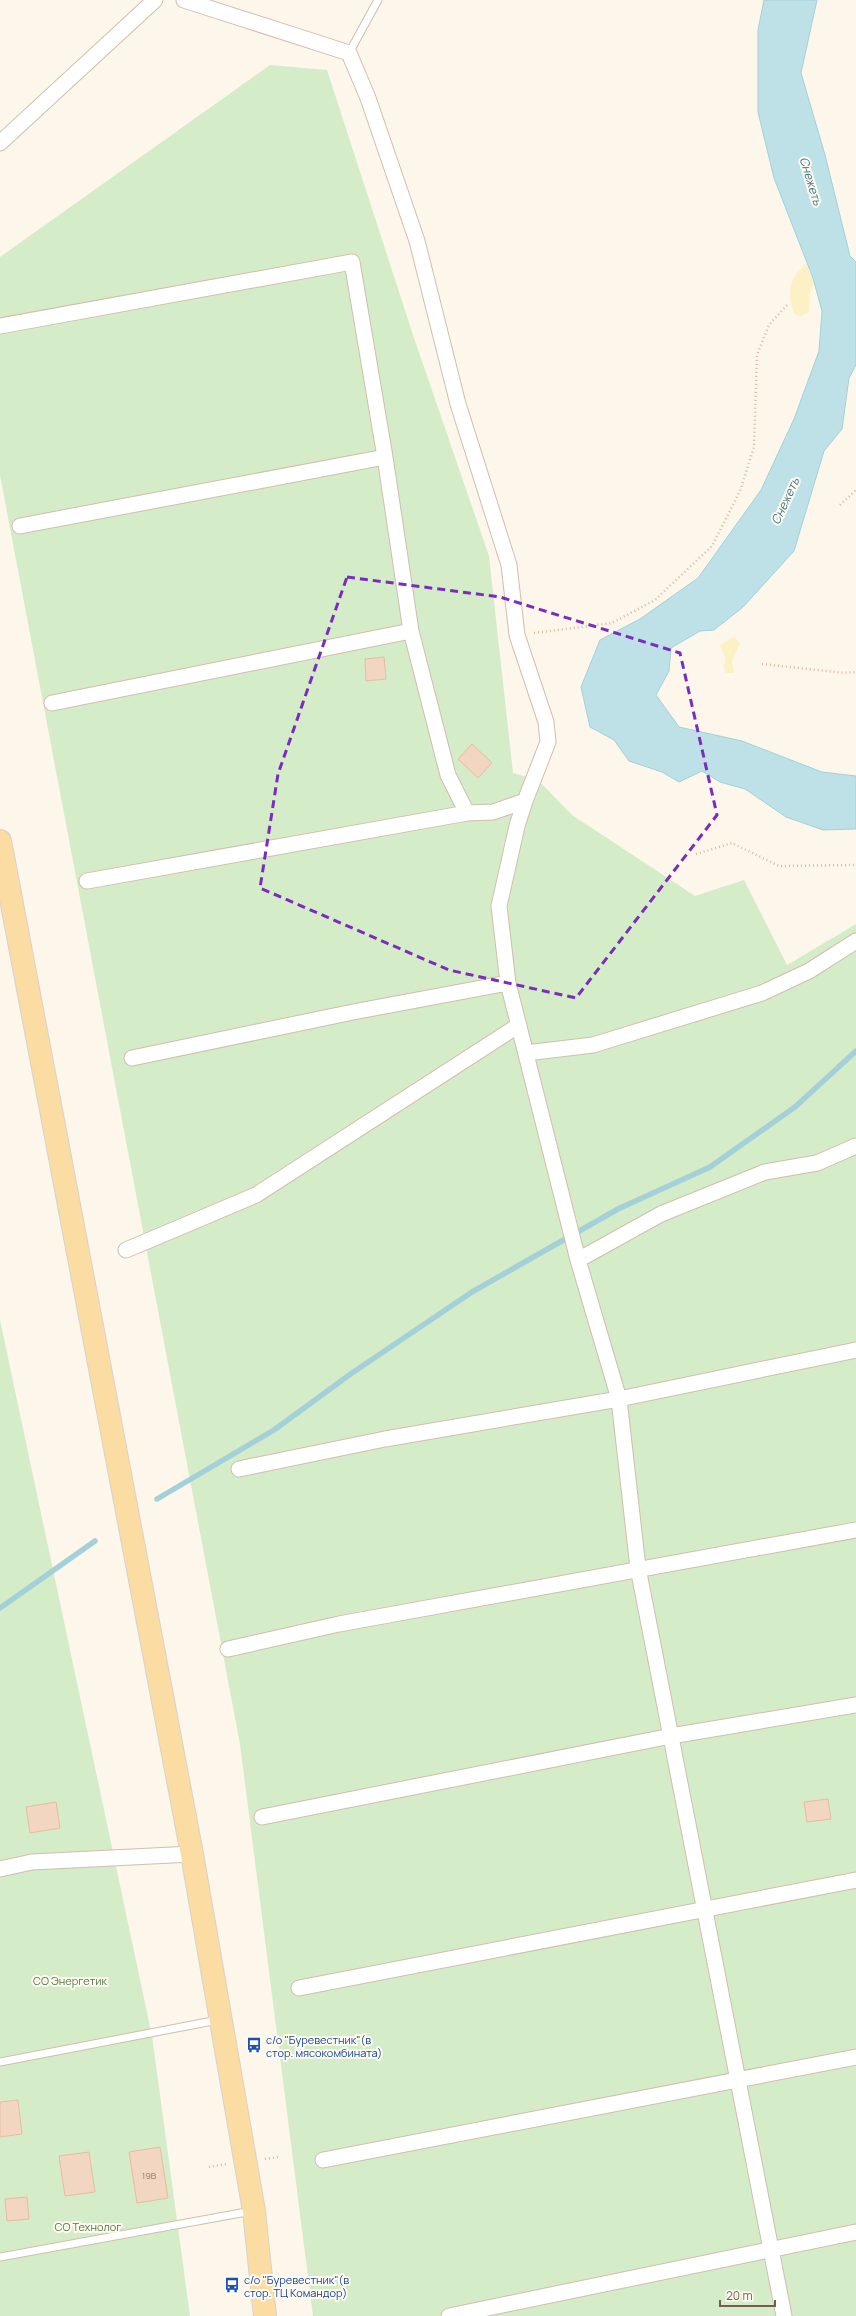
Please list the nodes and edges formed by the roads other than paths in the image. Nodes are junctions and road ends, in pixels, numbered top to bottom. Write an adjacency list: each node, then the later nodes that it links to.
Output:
1 (155, 0): 5 (street)
2 (184, 0): 4 (street)
3 (378, 0): 4 (lane)
4 (349, 53): 11 (street)
5 (0, 143)
6 (0, 326): 7 (street)
7 (385, 457): 8 (street); 9 (street)
8 (20, 526)
9 (411, 631): 10 (street); 12 (street)
10 (52, 703)
11 (525, 801): 12 (street); 16 (street)
12 (467, 813): 14 (street)
13 (0, 841): 32 (main road)
14 (87, 881)
15 (856, 941): 18 (street)
16 (508, 984): 17 (street); 19 (street)
17 (519, 1025): 18 (street); 21 (street)
18 (526, 1054): 22 (street)
19 (132, 1058)
20 (856, 1146): 22 (street)
21 (126, 1250)
22 (578, 1260): 24 (street)
23 (856, 1350): 24 (street)
24 (619, 1399): 25 (street); 27 (street)
25 (238, 1469)
26 (856, 1530): 27 (street)
27 (638, 1568): 28 (street); 30 (street)
28 (228, 1649)
29 (856, 1705): 30 (street)
30 (671, 1736): 31 (street); 35 (street)
31 (262, 1817)
32 (192, 1854): 33 (street); 37 (main road)
33 (0, 1869)
34 (856, 1880): 35 (street)
35 (705, 1910): 36 (street); 40 (street)
36 (299, 1988)
37 (220, 2020): 39 (lane); 42 (main road)
38 (856, 2057): 40 (street)
39 (0, 2062)
40 (738, 2080): 41 (street); 44 (street)
41 (323, 2160)
42 (254, 2211): 45 (lane); 46 (main road)
43 (856, 2232): 44 (street)
44 (770, 2248): 47 (street); 48 (street)
45 (0, 2257)
46 (265, 2316)
47 (449, 2316)
48 (784, 2316)

